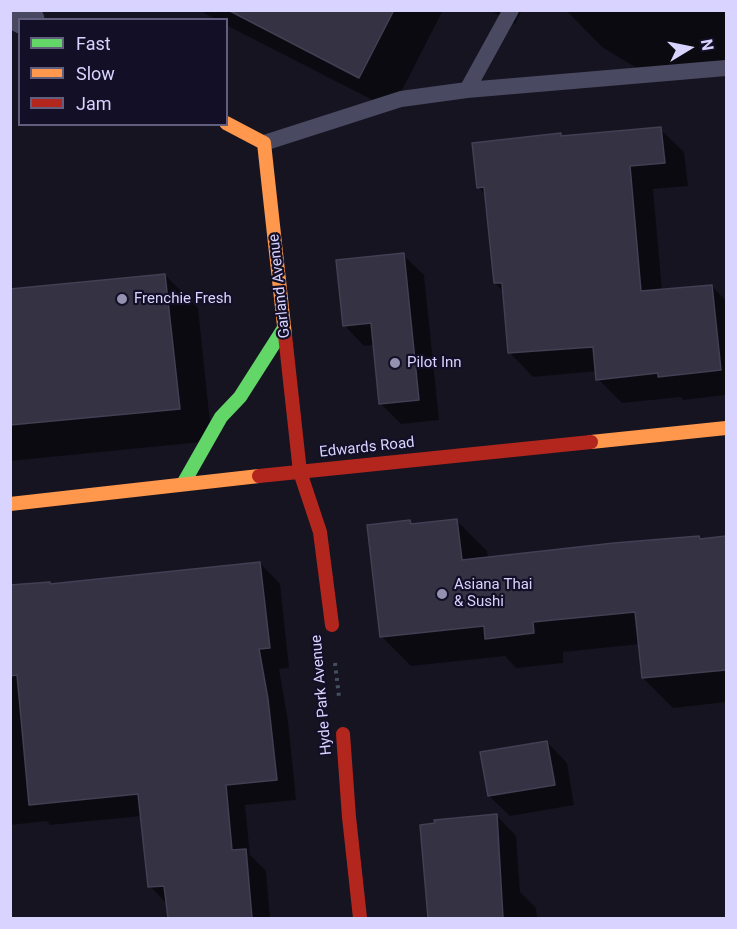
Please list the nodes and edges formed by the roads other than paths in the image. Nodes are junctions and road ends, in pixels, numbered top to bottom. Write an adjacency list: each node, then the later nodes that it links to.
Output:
1 (511, 10): 5 (lane)
2 (10, 11): 3 (street)
3 (24, 18)
4 (726, 68): 5 (lane)
5 (467, 90): 7 (lane)
6 (228, 124): 7 (main road)
7 (264, 143): 8 (main road, Garland Avenue)
8 (284, 328): 10 (main road, Garland Avenue); 11 (main road)
9 (726, 428): 10 (main road, Edwards Road)
10 (300, 472): 11 (main road, Edwards Road); 13 (main road, Hyde Park Avenue)
11 (183, 484): 12 (main road, Edwards Road)
12 (10, 504)
13 (332, 625)
14 (343, 734): 15 (main road, Hyde Park Avenue)
15 (360, 918)

